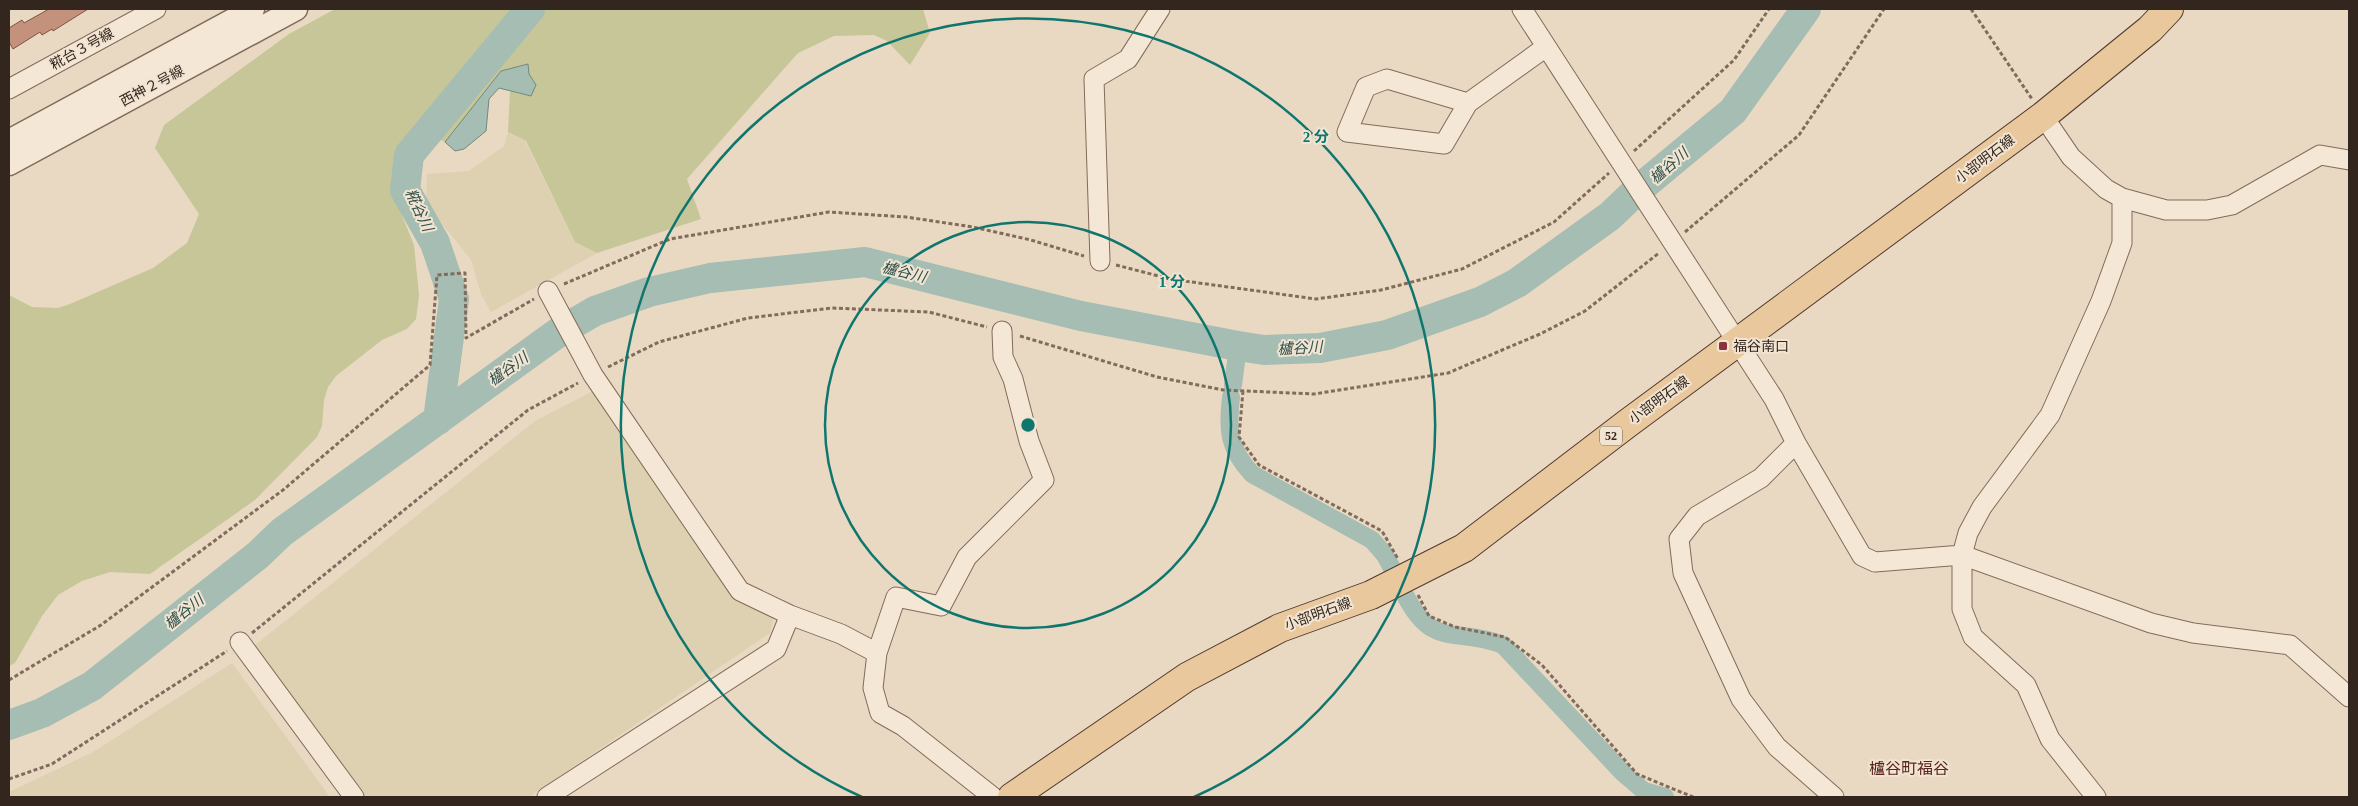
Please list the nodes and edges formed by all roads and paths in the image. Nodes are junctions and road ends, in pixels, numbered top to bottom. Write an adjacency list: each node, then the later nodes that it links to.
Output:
1 (156, 9): 11 (street, 糀台３号線)
2 (253, 9): 14 (street, 西神２号線)
3 (296, 9): 16 (street, 西神２号線)
4 (1160, 9): 20 (street)
5 (1522, 9): 10 (street)
6 (1769, 9): 17 (path)
7 (1884, 9): 19 (path)
8 (1971, 9): 13 (path)
9 (2169, 9): 13 (main road, 小部明石線 / 52)
10 (1546, 47): 12 (street); 17 (street)
11 (9, 89)
12 (1468, 103): 12 (street)
13 (2043, 116): 18 (street); 23 (main road, 小部明石線 / 52)
14 (9, 141)
15 (2349, 160): 18 (street)
16 (9, 164)
17 (1622, 165): 19 (street)
18 (2122, 198): 27 (street)
19 (1670, 239): 23 (street); 25 (path)
20 (1100, 261)
21 (548, 291): 24 (street); 32 (path)
22 (1002, 331): 24 (path); 25 (path); 31 (street)
23 (1738, 342): 26 (street); 28 (main road, 小部明石線 / 52)
24 (594, 375): 29 (street); 30 (path)
25 (1243, 391): 28 (path)
26 (1796, 443): 27 (street); 40 (street)
27 (1962, 555): 33 (street); 41 (street)
28 (1407, 576): 38 (main road, 小部明石線 / 52); 39 (path)
29 (790, 615): 31 (street); 36 (street)
30 (240, 642): 34 (path); 35 (street)
31 (877, 653): 37 (street)
32 (9, 680)
33 (2349, 698)
34 (9, 779)
35 (354, 797)
36 (547, 797)
37 (994, 797)
38 (1012, 797)
39 (1693, 797)
40 (1834, 797)
41 (2096, 797)

